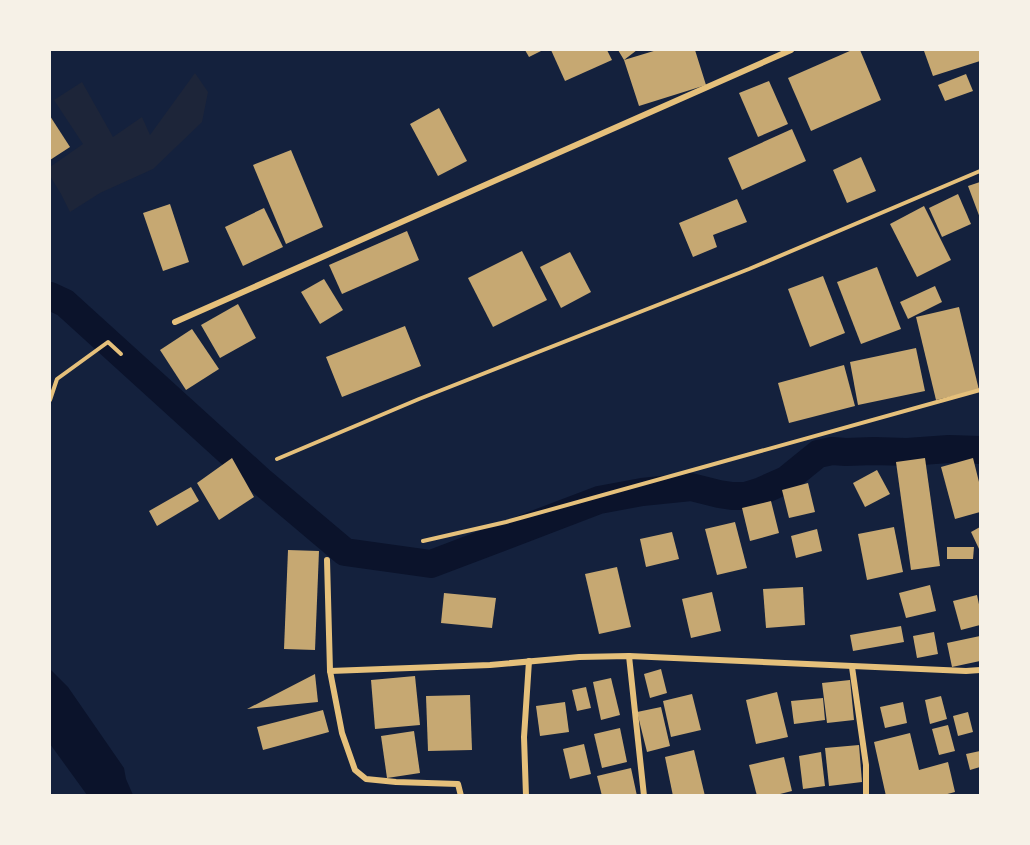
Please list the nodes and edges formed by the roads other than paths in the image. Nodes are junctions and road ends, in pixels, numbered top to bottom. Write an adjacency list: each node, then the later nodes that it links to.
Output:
1 (791, 50): 2 (street)
2 (175, 322)
3 (327, 560): 7 (street)
4 (629, 656): 5 (street); 6 (street); 11 (street)
5 (529, 661): 7 (street); 10 (street)
6 (852, 667): 8 (street); 12 (street)
7 (330, 670): 9 (street)
8 (981, 670)
9 (461, 795)
10 (526, 795)
11 (644, 795)
12 (866, 795)

